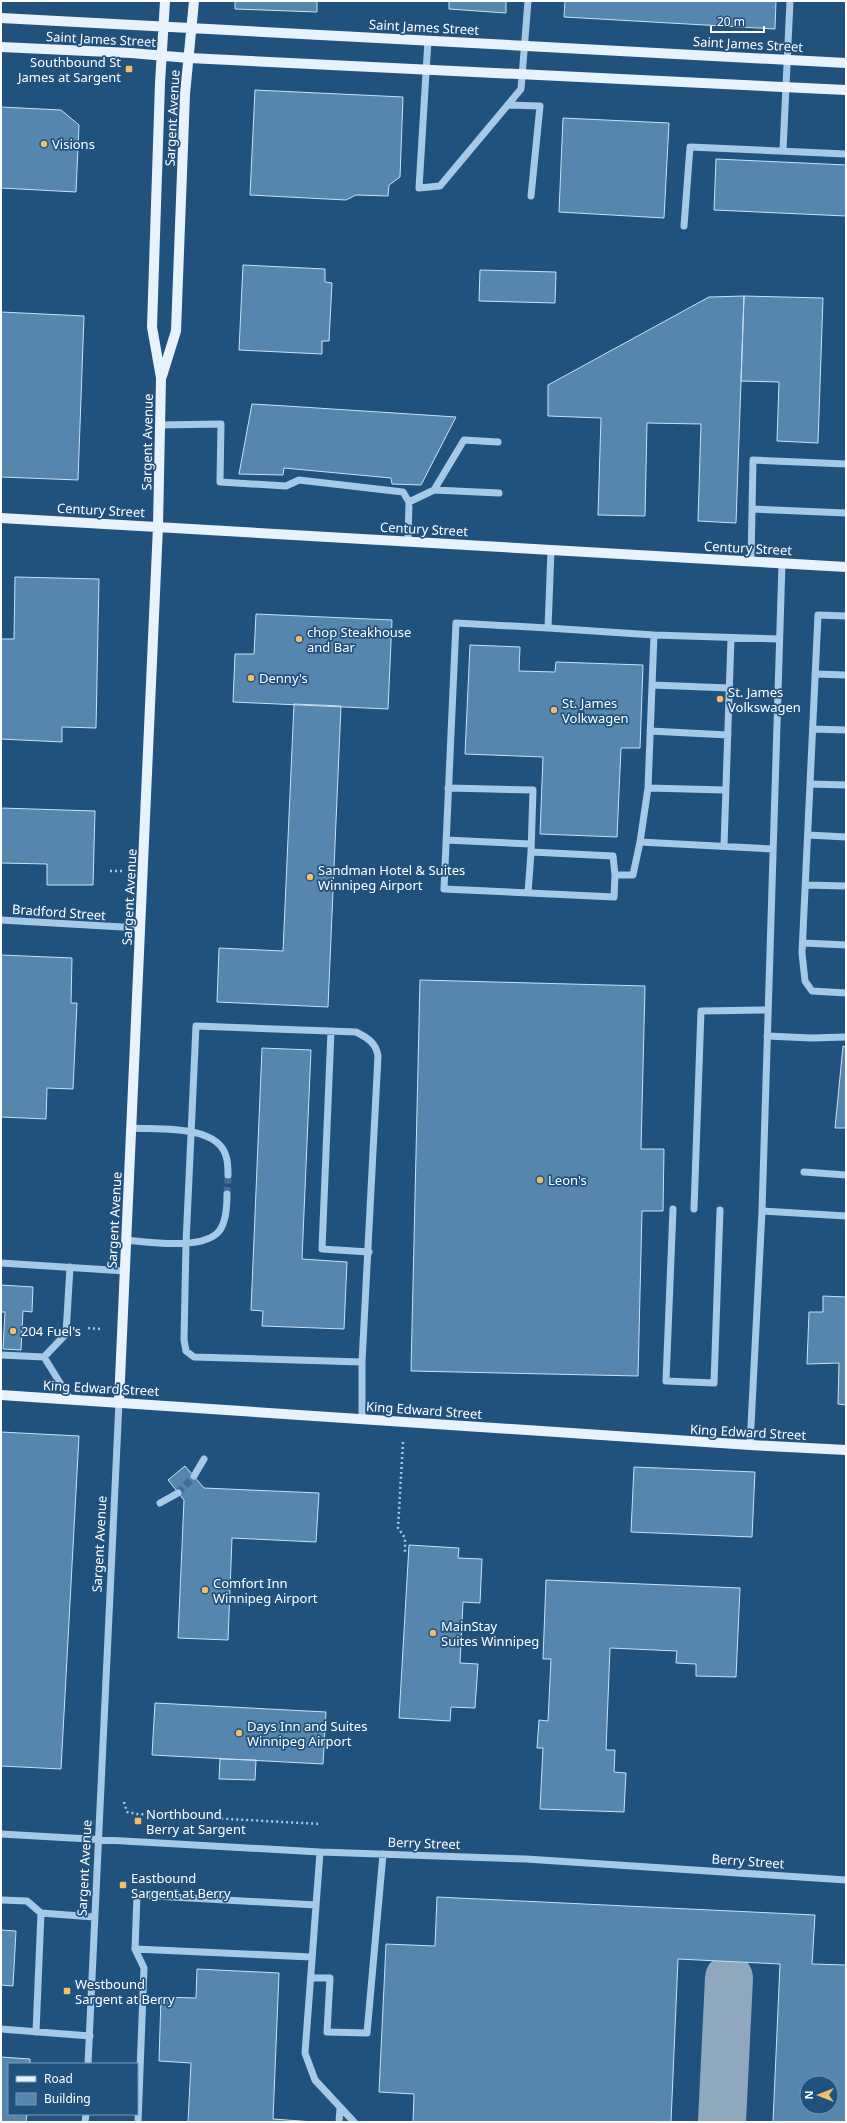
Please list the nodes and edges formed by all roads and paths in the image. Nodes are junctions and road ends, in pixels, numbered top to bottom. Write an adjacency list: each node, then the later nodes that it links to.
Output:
1 (165, 1): 6 (main road, Sargent Avenue)
2 (194, 1): 7 (main road, Sargent Avenue)
3 (528, 1): 9 (street)
4 (790, 1): 13 (street)
5 (1, 18): 6 (main road, Saint James Street)
6 (163, 25): 7 (main road, Saint James Street); 11 (main road, Sargent Avenue)
7 (192, 27): 8 (main road, Saint James Street); 12 (main road, Sargent Avenue)
8 (428, 40): 9 (main road, Saint James Street); 15 (street)
9 (525, 45): 13 (main road, Saint James Street); 16 (street)
10 (1, 47): 11 (main road, Saint James Street)
11 (162, 55): 12 (main road, Saint James Street); 24 (main road, Sargent Avenue)
12 (189, 58): 15 (main road, Saint James Street); 24 (main road, Sargent Avenue)
13 (787, 60): 14 (main road, Saint James Street); 17 (street)
14 (846, 63)
15 (426, 69): 16 (main road, Saint James Street); 19 (street)
16 (523, 74): 17 (main road, Saint James Street); 19 (street)
17 (786, 87): 18 (main road, Saint James Street); 20 (street)
18 (846, 90)
19 (509, 105): 22 (street)
20 (783, 150): 21 (street); 23 (street)
21 (846, 154)
22 (531, 196)
23 (684, 226)
24 (161, 378): 25 (main road, Sargent Avenue)
25 (160, 425): 30 (street); 34 (main road, Sargent Avenue)
26 (498, 442): 28 (street)
27 (846, 464): 31 (street)
28 (434, 490): 29 (street); 30 (street)
29 (499, 493)
30 (409, 502): 35 (street)
31 (752, 509): 32 (street); 37 (street)
32 (846, 513)
33 (1, 518): 34 (main road, Century Street)
34 (158, 526): 35 (main road, Century Street); 73 (main road, Sargent Avenue)
35 (408, 541): 36 (main road, Century Street)
36 (551, 550): 37 (main road, Century Street); 41 (street)
37 (751, 561): 38 (main road, Century Street)
38 (782, 563): 39 (main road, Century Street); 44 (street)
39 (846, 567)
40 (846, 616): 45 (street)
41 (548, 628): 42 (street); 55 (street)
42 (654, 635): 43 (street); 47 (street)
43 (731, 638): 44 (street); 48 (street)
44 (779, 639): 64 (street)
45 (815, 674): 46 (street); 49 (street)
46 (846, 675)
47 (652, 685): 48 (street); 51 (street)
48 (729, 688): 52 (street)
49 (813, 728): 50 (street); 53 (street)
50 (846, 730)
51 (650, 731): 52 (street); 56 (street)
52 (728, 734): 57 (street)
53 (810, 784): 54 (street); 58 (street)
54 (846, 785)
55 (448, 788): 60 (street); 62 (street)
56 (648, 788): 57 (street); 61 (street)
57 (725, 790): 63 (street)
58 (808, 835): 59 (street); 69 (street)
59 (846, 837)
60 (446, 840): 62 (street); 71 (street)
61 (640, 842): 63 (street); 68 (street)
62 (531, 844): 65 (street)
63 (724, 846): 64 (street)
64 (773, 849): 77 (street)
65 (531, 852): 68 (street); 71 (street)
66 (110, 871): 67 (path)
67 (123, 872)
68 (614, 875): 71 (street)
69 (805, 885): 70 (street); 74 (street)
70 (846, 886)
71 (528, 893)
72 (1, 920): 73 (street, Bradford Street)
73 (140, 928): 81 (main road, Sargent Avenue)
74 (803, 943): 75 (street); 76 (street)
75 (846, 945)
76 (846, 993)
77 (767, 1010): 79 (street); 88 (street)
78 (331, 1031): 82 (street); 94 (street); 94 (street)
79 (767, 1036): 80 (street); 90 (street)
80 (846, 1037)
81 (131, 1128): 82 (street); 92 (main road, Sargent Avenue)
82 (191, 1132): 84 (street); 93 (street)
83 (804, 1172): 85 (street)
84 (228, 1175)
85 (846, 1175)
86 (227, 1194): 93 (street)
87 (673, 1209): 89 (street)
88 (694, 1209)
89 (720, 1210)
90 (762, 1211): 91 (street); 108 (street)
91 (846, 1216)
92 (126, 1240): 93 (street); 97 (main road, Sargent Avenue)
93 (186, 1243): 102 (street)
94 (369, 1252): 102 (street)
95 (1, 1263): 96 (street)
96 (70, 1267): 97 (street); 101 (street)
97 (125, 1271): 105 (main road, Sargent Avenue)
98 (88, 1328): 99 (path)
99 (101, 1329)
100 (1, 1355): 101 (street)
101 (44, 1357): 104 (street)
102 (362, 1362): 106 (street)
103 (1, 1395): 104 (main road, King Edward Street)
104 (70, 1399): 105 (main road, King Edward Street)
105 (119, 1402): 106 (main road, King Edward Street); 118 (street, Sargent Avenue)
106 (362, 1419): 108 (main road, King Edward Street)
107 (403, 1442): 114 (path)
108 (750, 1445): 109 (main road, King Edward Street)
109 (846, 1450)
110 (204, 1460): 111 (street)
111 (194, 1476)
112 (178, 1493): 113 (street)
113 (160, 1503)
114 (405, 1552)
115 (124, 1802): 116 (path)
116 (320, 1824)
117 (1, 1834): 118 (street, Berry Street)
118 (99, 1839): 119 (street, Berry Street); 125 (street, Sargent Avenue)
119 (320, 1852): 120 (street, Berry Street); 123 (street)
120 (383, 1854): 121 (street, Berry Street); 128 (street)
121 (846, 1880)
122 (1, 1900): 124 (street)
123 (316, 1905): 126 (street); 127 (street)
124 (41, 1913): 125 (street); 130 (street)
125 (94, 1917): 131 (street, Sargent Avenue)
126 (135, 1949): 127 (street); 134 (street)
127 (312, 1957): 128 (street)
128 (311, 1978): 133 (street)
129 (1, 2029): 130 (street)
130 (36, 2032): 131 (street)
131 (90, 2036): 132 (street, Sargent Avenue)
132 (88, 2063)
133 (340, 2108): 135 (street); 136 (street)
134 (138, 2122)
135 (339, 2122)
136 (354, 2122)

